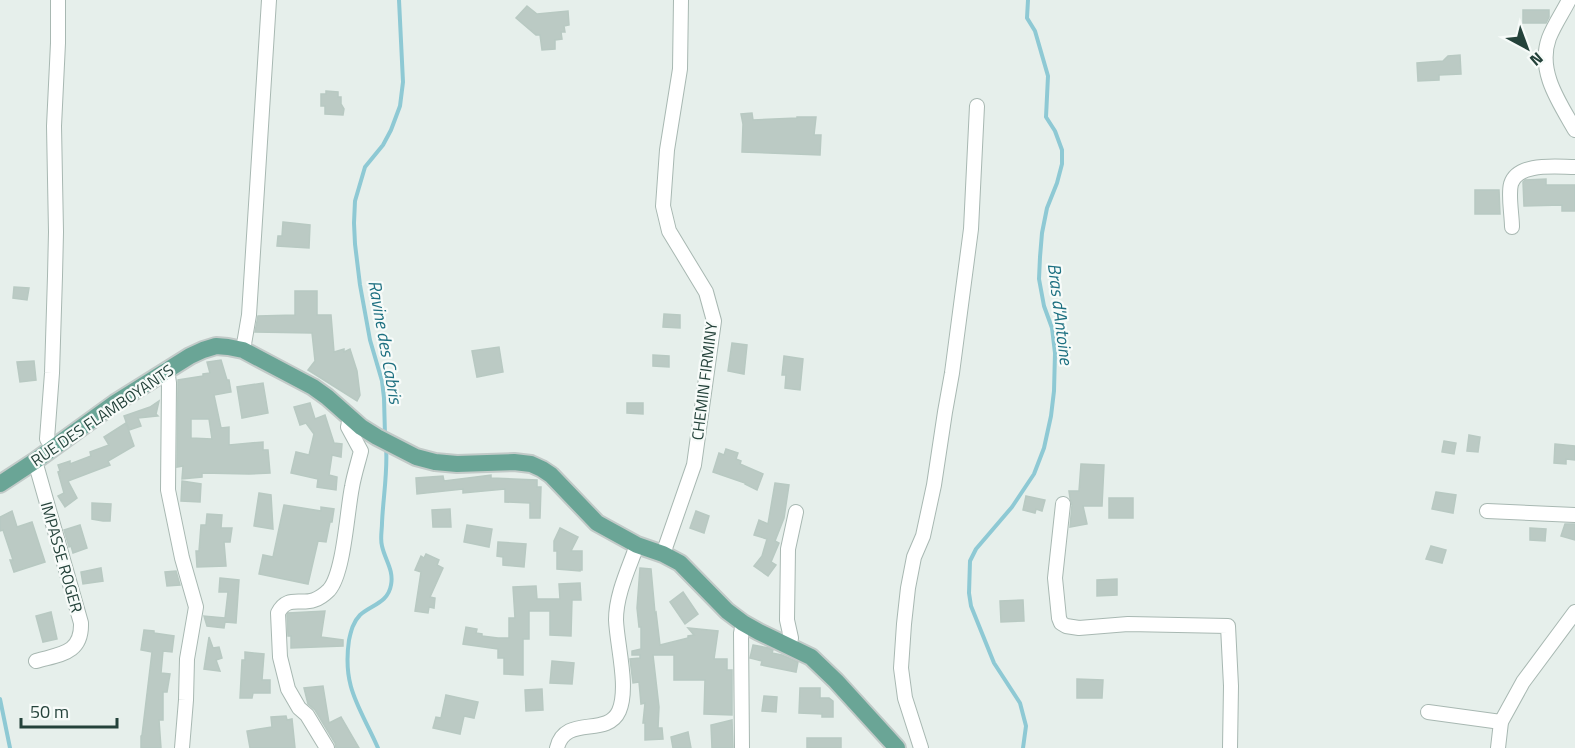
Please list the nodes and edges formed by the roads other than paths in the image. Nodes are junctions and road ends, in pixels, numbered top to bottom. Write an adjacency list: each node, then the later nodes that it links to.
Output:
1 (58, 0): 12 (street)
2 (269, 0): 9 (street)
3 (681, 0): 20 (street, CHEMIN FIRMINY)
4 (1569, 0): 6 (street)
5 (977, 106): 33 (street)
6 (1575, 130)
7 (1575, 167): 8 (street)
8 (1512, 226)
9 (243, 350): 10 (main road, RUE DES FLAMBOYANTS); 11 (main road, RUE DES FLAMBOYANTS)
10 (167, 369): 12 (main road, RUE DES FLAMBOYANTS); 28 (street)
11 (356, 422): 19 (main road, RUE DES FLAMBOYANTS); 29 (street)
12 (53, 447): 13 (main road, RUE DES FLAMBOYANTS)
13 (35, 461): 14 (main road, RUE DES FLAMBOYANTS); 25 (street, IMPASSE ROGER)
14 (0, 484)
15 (1063, 504): 34 (street)
16 (1487, 511): 18 (street)
17 (796, 512): 24 (street)
18 (1575, 515)
19 (637, 545): 20 (main road, RUE DES FLAMBOYANTS); 30 (street)
20 (663, 554): 22 (main road, RUE DES FLAMBOYANTS)
21 (1575, 612): 23 (street)
22 (743, 623): 24 (main road, RUE DES FLAMBOYANTS); 31 (street)
23 (1568, 630): 27 (street)
24 (789, 646): 32 (main road, RUE DES FLAMBOYANTS)
25 (36, 661)
26 (1428, 712): 27 (street)
27 (1501, 722): 35 (street)
28 (182, 748)
29 (327, 748)
30 (557, 748)
31 (742, 748)
32 (897, 748)
33 (921, 748)
34 (1230, 748)
35 (1498, 748)

